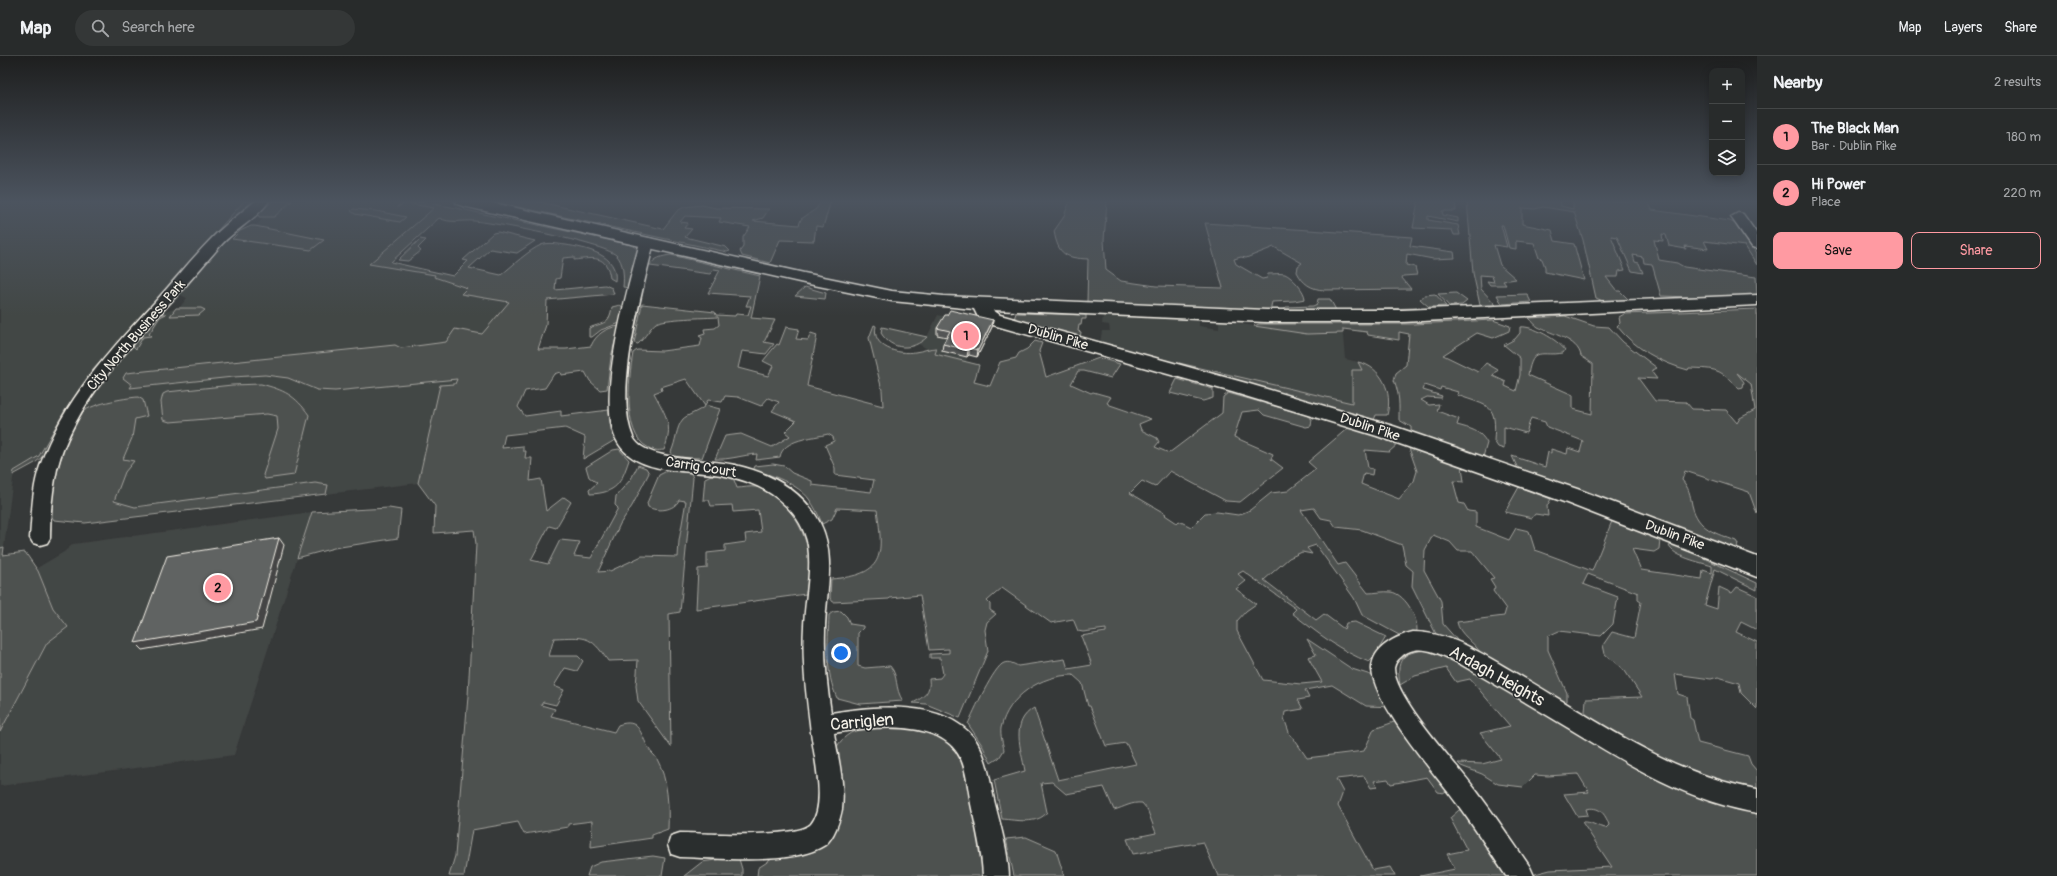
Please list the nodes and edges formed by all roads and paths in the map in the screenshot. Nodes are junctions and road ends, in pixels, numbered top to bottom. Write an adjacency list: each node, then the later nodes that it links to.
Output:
1 (219, 239): 6 (street, City North Business Park)
2 (635, 239): 3 (street, Dublin Pike)
3 (647, 242): 5 (street, Dublin Pike); 8 (street, Carrig Court)
4 (1757, 300): 5 (street, Dublin Pike)
5 (981, 304): 7 (street, Dublin Pike)
6 (40, 538)
7 (1757, 567)
8 (821, 726): 10 (street, Carriglen); 11 (street, Carriglen)
9 (1757, 801): 12 (street, Ardagh Heights)
10 (680, 845)
11 (996, 876)
12 (1521, 876)

